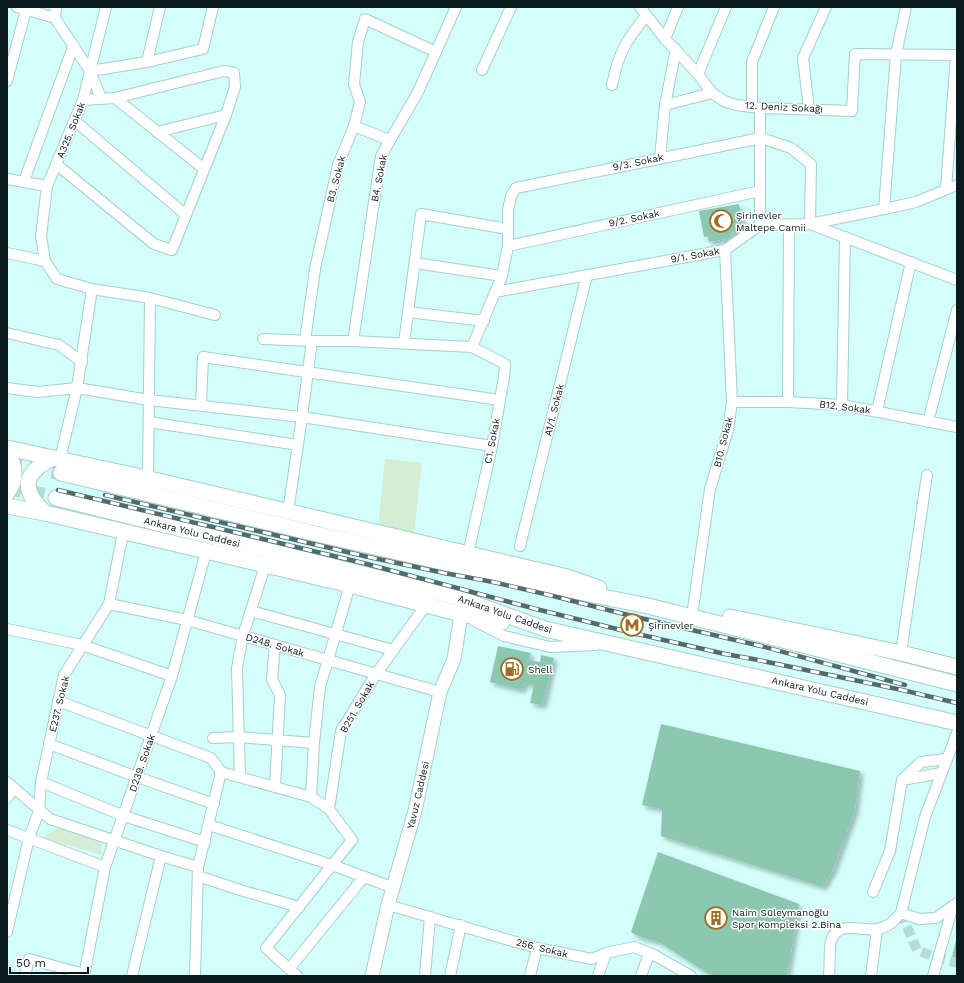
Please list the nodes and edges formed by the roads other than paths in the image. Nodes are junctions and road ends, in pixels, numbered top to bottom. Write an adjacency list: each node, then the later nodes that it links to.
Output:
1 (56, 7): 15 (street)
2 (106, 7): 24 (street, A325. Sokak)
3 (160, 7): 22 (street)
4 (213, 7): 22 (street)
5 (456, 7): 19 (street, B4. Sokak)
6 (511, 7): 23 (street)
7 (640, 7): 14 (street, 12. Deniz Sokağı)
8 (678, 7): 16 (street)
9 (726, 7): 25 (street)
10 (774, 7): 33 (street)
11 (826, 7): 34 (street)
12 (906, 7): 20 (street)
13 (21, 8): 15 (street); 26 (street)
14 (646, 16): 16 (street, 12. Deniz Sokağı); 27 (street)
15 (55, 18): 17 (street)
16 (665, 39): 18 (street, 12. Deniz Sokağı)
17 (73, 47): 24 (street); 45 (street)
18 (676, 50): 25 (street, 12. Deniz Sokağı); 32 (street)
19 (436, 52): 37 (street, B3. Sokak); 40 (street, B4. Sokak)
20 (896, 55): 21 (street); 34 (street, 12. Deniz Sokağı); 50 (street)
21 (957, 55): 48 (street)
22 (147, 62): 24 (street)
23 (482, 70)
24 (90, 71): 29 (street); 31 (street, A325. Sokak)
25 (698, 74): 28 (street, 12. Deniz Sokağı)
26 (7, 81)
27 (612, 85)
28 (712, 93): 32 (street); 33 (street, 12. Deniz Sokağı)
29 (101, 98): 30 (street); 31 (street)
30 (115, 98): 35 (street); 38 (street)
31 (83, 100): 36 (street, A325. Sokak)
32 (665, 105): 41 (street)
33 (756, 107): 34 (street, 12. Deniz Sokağı); 39 (street)
34 (809, 109)
35 (226, 115): 38 (street); 43 (street)
36 (75, 121): 42 (street, A325. Sokak); 51 (street)
37 (354, 126): 40 (street); 75 (street, B3. Sokak)
38 (157, 132): 43 (street)
39 (761, 138): 41 (street, 9/3. Sokak); 49 (street); 52 (street)
40 (389, 140): 76 (street, B4. Sokak)
41 (660, 158): 55 (street, 9/3. Sokak)
42 (56, 164): 47 (street, A325. Sokak); 51 (street)
43 (204, 169): 51 (street)
44 (7, 179): 45 (street)
45 (24, 181): 47 (street)
46 (957, 185): 48 (street)
47 (47, 186): 60 (street, A325. Sokak)
48 (946, 189): 50 (street)
49 (760, 191): 53 (street); 57 (street, 9/2. Sokak)
50 (884, 209): 52 (street)
51 (186, 215)
52 (810, 224): 54 (street); 56 (street)
53 (760, 225): 54 (street); 58 (street, 9/1. Sokak)
54 (788, 225): 86 (street)
55 (508, 229): 57 (street); 62 (street)
56 (845, 237): 61 (street); 88 (street)
57 (508, 246): 64 (street)
58 (725, 250): 63 (street, 9/1. Sokak); 85 (street, B10. Sokak)
59 (7, 253): 60 (street)
60 (45, 261): 66 (street)
61 (911, 262): 65 (street); 89 (street)
62 (415, 263): 64 (street); 70 (street)
63 (586, 275): 67 (street, 9/1. Sokak); 107 (street, A1/1. Sokak)
64 (502, 276): 67 (street)
65 (957, 280)
66 (92, 289): 68 (street); 79 (street)
67 (495, 292): 72 (street)
68 (150, 298): 71 (street); 83 (street)
69 (957, 310): 92 (street)
70 (408, 312): 72 (street); 77 (street)
71 (215, 315)
72 (484, 321): 78 (street)
73 (7, 333): 79 (street)
74 (262, 339): 75 (street)
75 (309, 341): 76 (street); 80 (street, B3. Sokak)
76 (353, 341): 77 (street)
77 (404, 343): 78 (street)
78 (472, 347): 84 (street, C1. Sokak)
79 (82, 362): 82 (street)
80 (308, 372): 84 (street); 87 (street); 90 (street, B3. Sokak)
81 (7, 388): 82 (street)
82 (77, 388): 83 (street); 98 (street)
83 (149, 400): 87 (street); 91 (street)
84 (500, 400): 95 (street, C1. Sokak)
85 (732, 402): 86 (street, B12. Sokak); 116 (street, B10. Sokak)
86 (788, 402): 88 (street, B12. Sokak)
87 (201, 405): 90 (street)
88 (842, 405): 89 (street, B12. Sokak)
89 (877, 411): 92 (street, B12. Sokak)
90 (302, 417): 94 (street, B3. Sokak); 95 (street)
91 (149, 422): 94 (street); 100 (street)
92 (928, 422): 93 (street, B12. Sokak)
93 (957, 427)
94 (298, 445): 104 (street, B3. Sokak)
95 (492, 446): 109 (street, C1. Sokak)
96 (7, 448): 98 (highway)
97 (7, 453): 101 (highway)
98 (58, 464): 100 (highway); 105 (highway); 112 (highway)
99 (927, 475): 128 (street)
100 (148, 479): 104 (highway)
101 (7, 493)
102 (56, 498): 120 (highway, Ankara Yolu Caddesi)
103 (7, 506): 105 (highway)
104 (288, 512): 109 (highway)
105 (45, 513): 106 (highway)
106 (123, 532): 108 (highway); 113 (street, E237. Sokak)
107 (520, 546)
108 (206, 552): 110 (highway); 119 (street, D239. Sokak)
109 (468, 554): 112 (highway)
110 (265, 566): 111 (highway); 117 (street)
111 (350, 585): 114 (highway); 123 (street)
112 (631, 602): 115 (highway)
113 (109, 604): 119 (street, D248. Sokak); 125 (street, E237. Sokak)
114 (426, 605): 118 (highway); 127 (street, B251. Sokak)
115 (648, 606): 116 (highway); 134 (highway)
116 (693, 609): 128 (highway)
117 (251, 611): 122 (street); 123 (street)
118 (461, 614): 120 (highway); 124 (street); 135 (main road, Yavuz Caddesi)
119 (187, 620): 122 (street, D248. Sokak); 133 (street, D239. Sokak)
120 (545, 629): 124 (highway, Ankara Yolu Caddesi)
121 (7, 630): 125 (street)
122 (243, 635): 126 (street, D248. Sokak); 140 (street)
123 (336, 635): 127 (street); 129 (street)
124 (610, 644): 130 (highway, Ankara Yolu Caddesi)
125 (82, 645): 133 (street); 136 (street, E237. Sokak)
126 (274, 645): 129 (street, D248. Sokak); 142 (street)
127 (393, 650): 132 (street, B251. Sokak)
128 (901, 654): 131 (highway)
129 (328, 660): 132 (street, D248. Sokak); 143 (street)
130 (690, 662): 137 (highway, Ankara Yolu Caddesi); 138 (highway)
131 (957, 667)
132 (376, 674): 135 (street, D248. Sokak); 157 (street, B251. Sokak)
133 (172, 676): 139 (street, D239. Sokak)
134 (957, 684)
135 (440, 692): 170 (main road, Yavuz Caddesi)
136 (58, 701): 139 (street); 144 (street, E237. Sokak)
137 (957, 723)
138 (957, 733): 145 (street)
139 (152, 736): 146 (street); 148 (street, D239. Sokak)
140 (239, 737): 141 (street); 142 (street); 149 (street)
141 (214, 738)
142 (277, 740): 143 (street); 153 (street)
143 (314, 743): 154 (street)
144 (49, 744): 148 (street); 151 (street, E237. Sokak)
145 (946, 759): 147 (street); 150 (street)
146 (221, 772): 149 (street); 156 (street)
147 (941, 773): 150 (street); 175 (street)
148 (137, 777): 156 (street); 159 (street, D239. Sokak)
149 (240, 777): 153 (street)
150 (902, 780): 171 (street)
151 (40, 782): 158 (street, E237. Sokak); 159 (street)
152 (11, 785): 155 (street); 158 (street)
153 (275, 787): 154 (street)
154 (311, 797): 157 (street)
155 (7, 798)
156 (214, 804): 160 (street)
157 (328, 809): 166 (street)
158 (39, 811): 162 (street, E237. Sokak); 163 (street)
159 (124, 816): 163 (street, D239. Sokak); 164 (street)
160 (209, 825): 164 (street); 166 (street)
161 (7, 830): 162 (street)
162 (29, 838): 167 (street); 179 (street, E237. Sokak)
163 (115, 841): 165 (street); 167 (street, D239. Sokak)
164 (205, 842): 168 (street)
165 (161, 856): 168 (street); 186 (street)
166 (332, 865): 169 (street); 174 (street)
167 (106, 867): 184 (street, D239. Sokak)
168 (198, 872): 174 (street); 187 (street)
169 (364, 877): 170 (street); 183 (street)
170 (394, 888): 173 (main road, Yavuz Caddesi)
171 (873, 892)
172 (955, 904): 175 (street); 198 (street)
173 (388, 905): 176 (street, 256. Sokak); 189 (main road, Yavuz Caddesi)
174 (299, 907): 183 (street)
175 (901, 914): 178 (street)
176 (430, 917): 177 (street, 256. Sokak); 190 (street)
177 (461, 925): 180 (street, 256. Sokak); 191 (street)
178 (877, 929): 196 (street); 197 (street)
179 (7, 932)
180 (537, 948): 181 (street, 256. Sokak); 192 (street)
181 (606, 953): 182 (street, 256. Sokak); 193 (street)
182 (649, 954): 194 (street); 195 (street, 256. Sokak)
183 (289, 969): 188 (street)
184 (84, 975): 185 (street)
185 (24, 976)
186 (132, 976)
187 (195, 976)
188 (297, 976)
189 (372, 976)
190 (425, 976)
191 (450, 976)
192 (531, 976)
193 (598, 976)
194 (641, 976)
195 (692, 976)
196 (830, 976)
197 (871, 976)
198 (933, 976)

